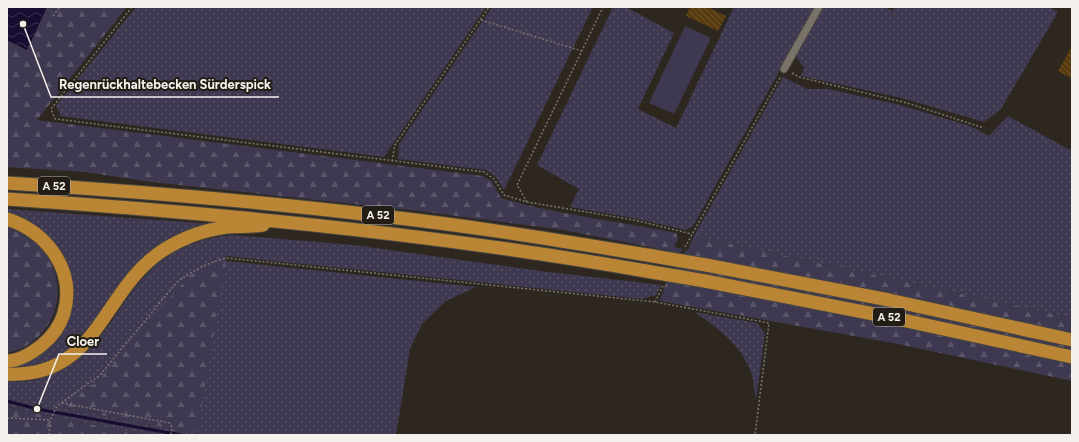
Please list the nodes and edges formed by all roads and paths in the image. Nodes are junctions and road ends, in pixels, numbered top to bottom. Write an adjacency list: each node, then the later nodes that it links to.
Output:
1 (60, 7): 6 (path)
2 (132, 7): 11 (path)
3 (489, 7): 7 (path)
4 (603, 7): 8 (path)
5 (819, 7): 9 (street)
6 (53, 16)
7 (480, 20): 8 (path); 11 (path)
8 (582, 51): 14 (path)
9 (784, 69): 10 (path); 17 (path)
10 (984, 128)
11 (392, 161): 14 (path)
12 (7, 183): 21 (highway, A 52, bridge)
13 (7, 199): 16 (highway, A 52)
14 (527, 202): 17 (path)
15 (7, 219): 23 (highway)
16 (286, 222): 22 (highway, A 52, bridge); 24 (highway)
17 (692, 234): 18 (path)
18 (685, 247)
19 (664, 285): 20 (path)
20 (655, 302): 25 (path); 30 (path)
21 (1072, 340)
22 (1072, 356)
23 (7, 361)
24 (7, 374)
25 (62, 403): 27 (path); 29 (path)
26 (7, 418): 27 (path)
27 (50, 420): 28 (path)
28 (49, 435)
29 (171, 435)
30 (755, 435)

